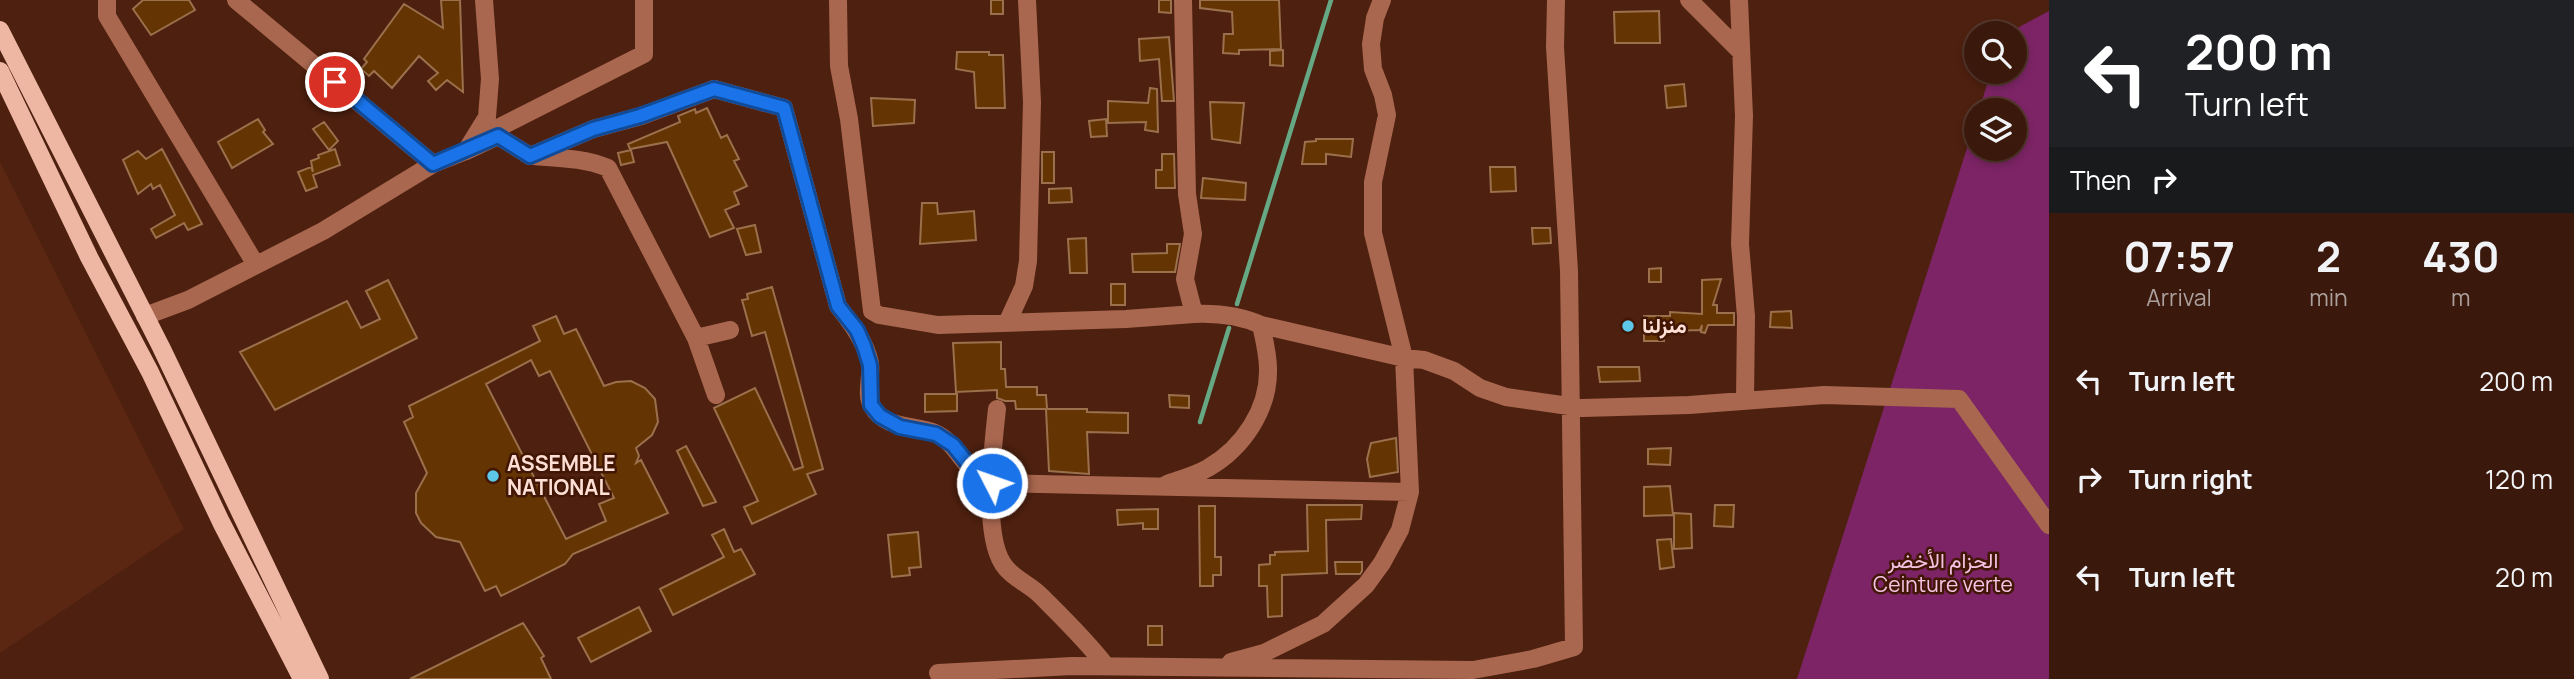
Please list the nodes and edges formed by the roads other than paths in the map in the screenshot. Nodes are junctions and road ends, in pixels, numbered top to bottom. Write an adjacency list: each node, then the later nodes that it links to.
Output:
1 (107, 0): 18 (street)
2 (236, 0): 17 (street)
3 (484, 0): 15 (street)
4 (643, 0): 15 (street)
5 (838, 0): 21 (street)
6 (1027, 0): 21 (street)
7 (1183, 0): 19 (street)
8 (1382, 0): 25 (street)
9 (1556, 0): 28 (street)
10 (1689, 0): 13 (street)
11 (1739, 0): 13 (street)
12 (0, 30): 20 (main road)
13 (1740, 51): 27 (street)
14 (1, 76): 37 (main road)
15 (471, 145): 16 (street); 17 (street)
16 (530, 156): 24 (street); 30 (street)
17 (433, 164): 18 (street)
18 (256, 265): 20 (street)
19 (1194, 314): 21 (street); 22 (street)
20 (145, 316): 38 (main road)
21 (1008, 321)
22 (1261, 325): 25 (street); 31 (street)
23 (730, 330): 24 (street)
24 (696, 338): 26 (street)
25 (1404, 358): 28 (street); 32 (street)
26 (716, 395)
27 (1745, 401): 28 (street); 33 (street)
28 (1570, 407): 36 (street)
29 (997, 409): 30 (street)
30 (992, 483): 31 (street); 34 (street)
31 (1158, 487): 32 (street)
32 (1410, 492): 36 (street)
33 (2049, 525)
34 (1106, 666): 35 (street); 36 (street)
35 (938, 673)
36 (1207, 673)
37 (302, 679)
38 (320, 679)

